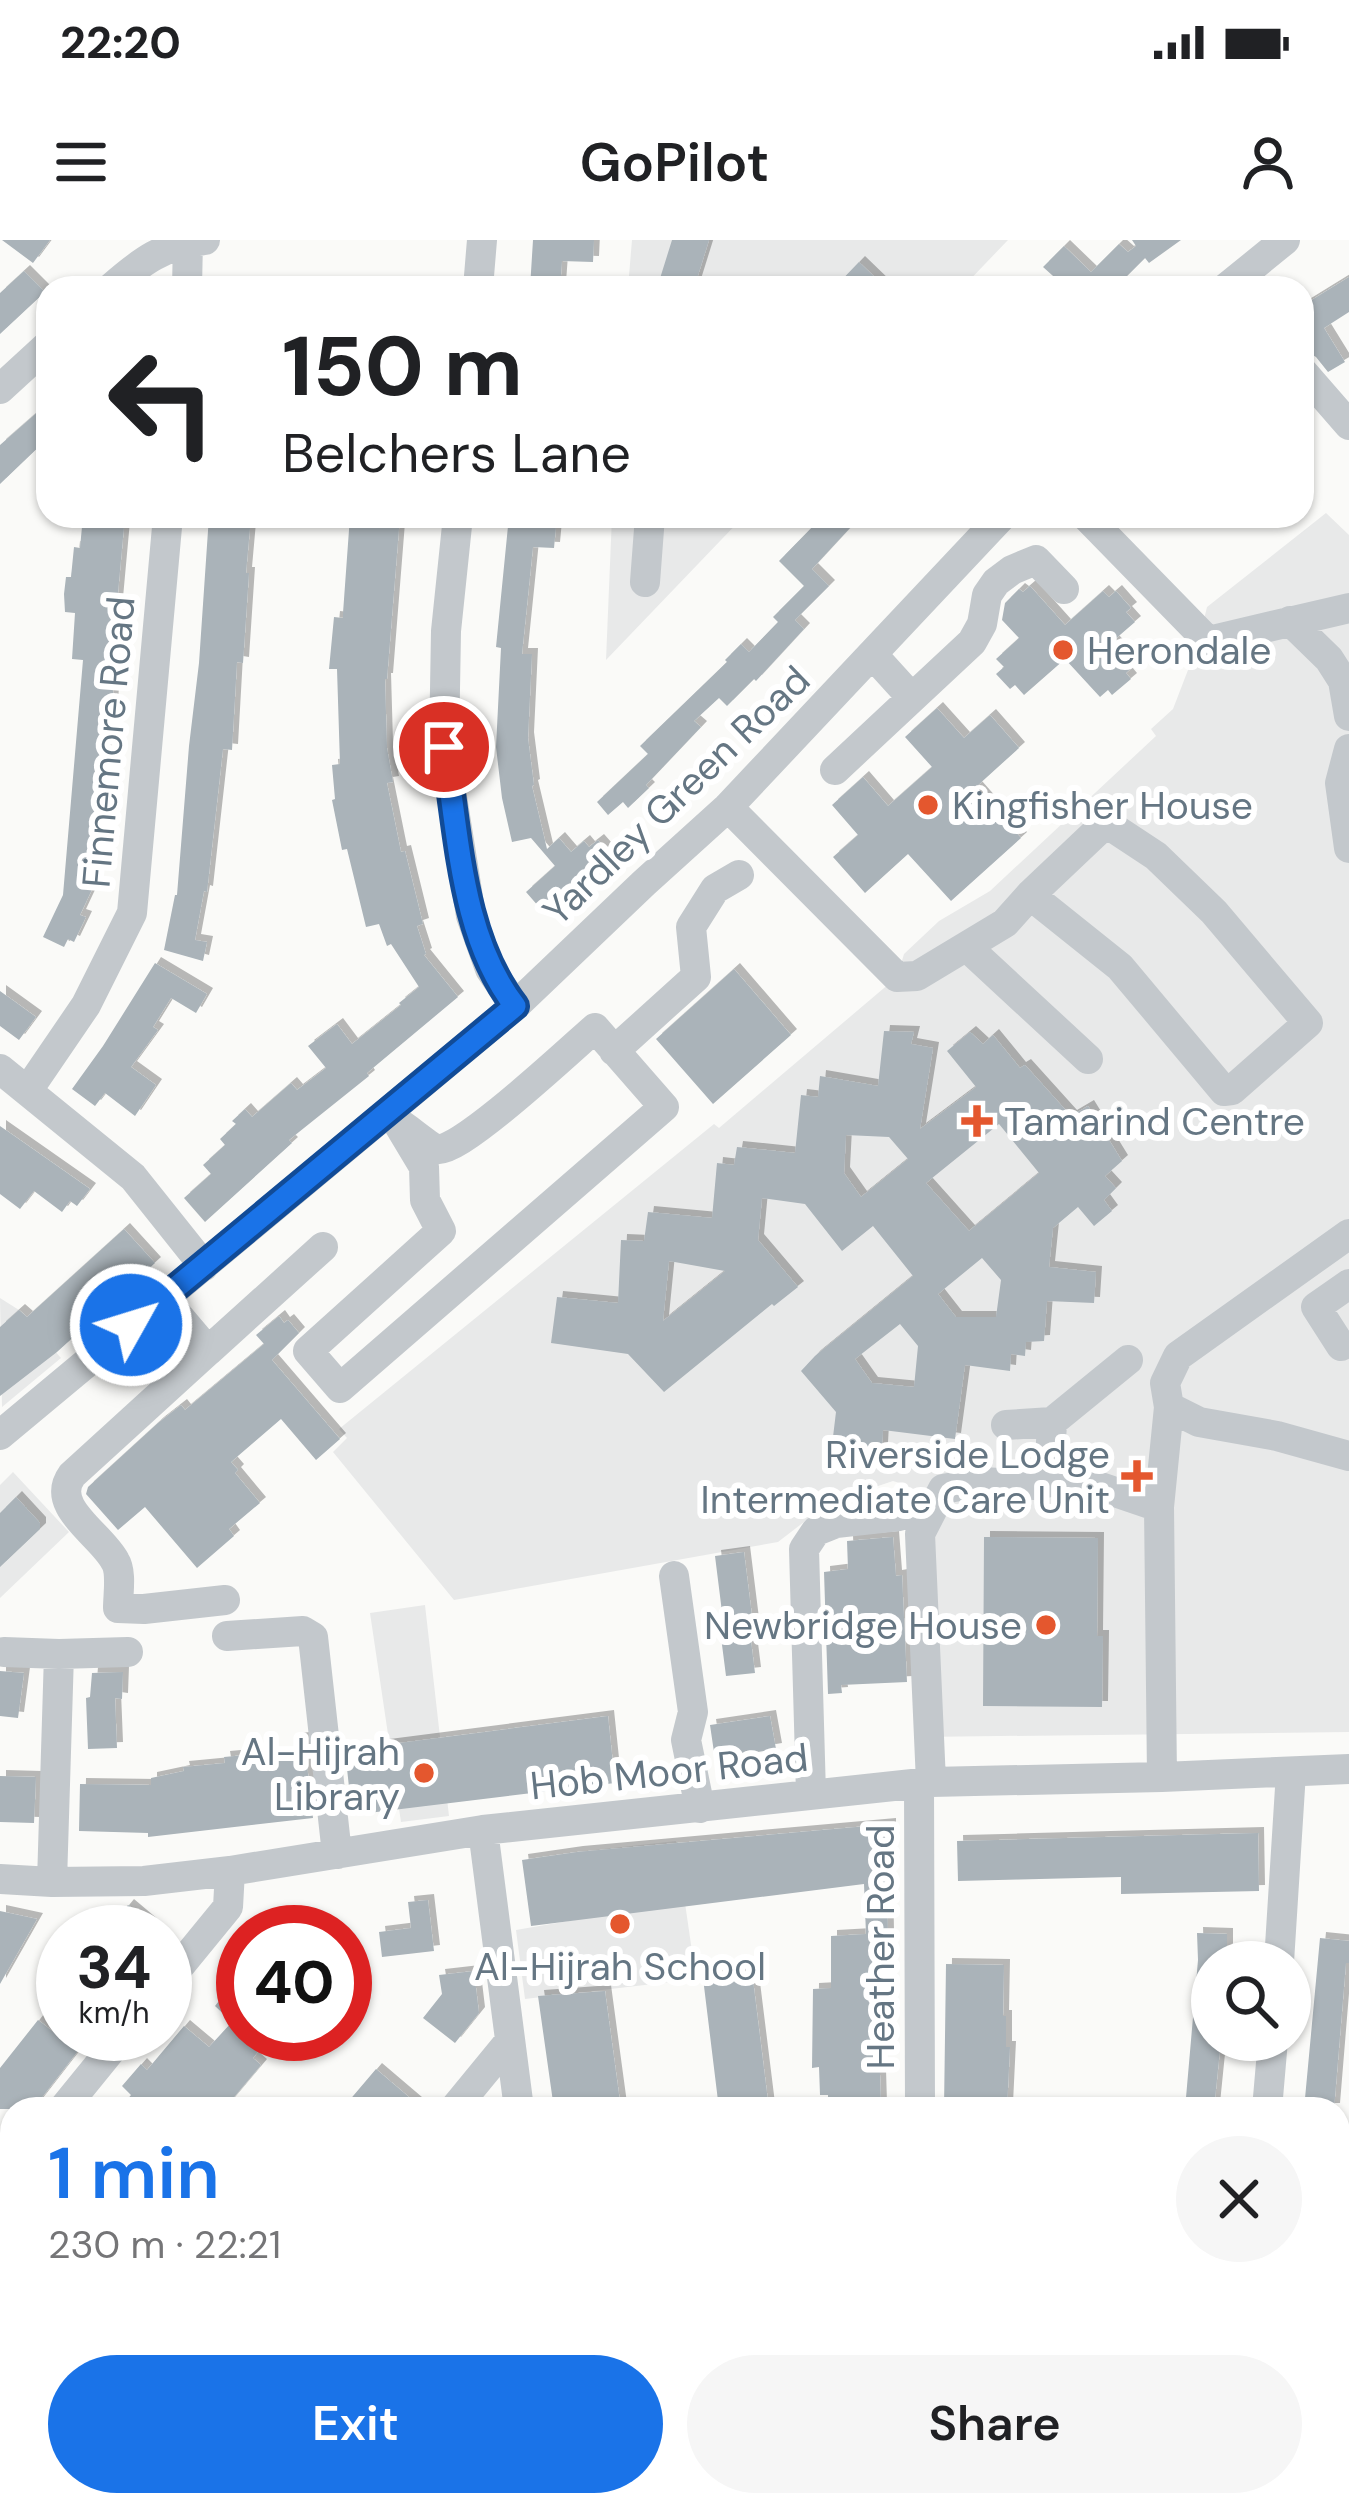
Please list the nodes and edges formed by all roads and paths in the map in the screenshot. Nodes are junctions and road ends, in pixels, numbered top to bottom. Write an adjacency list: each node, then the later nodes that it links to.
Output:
1 (482, 240): 6 (street)
2 (1286, 240): 7 (street)
3 (194, 241): 4 (street); 5 (street)
4 (124, 276)
5 (189, 276)
6 (479, 276)
7 (1242, 276)
8 (36, 356): 10 (street)
9 (1314, 385): 11 (street)
10 (0, 388)
11 (1349, 425)
12 (166, 528): 35 (street, Finnemore Road)
13 (457, 528): 31 (street)
14 (649, 528): 17 (street)
15 (991, 528): 21 (street, Yardley Green Road)
16 (1098, 528): 20 (street)
17 (645, 582)
18 (1064, 590): 22 (street)
19 (1349, 608): 20 (street)
20 (1290, 621): 23 (street)
21 (873, 655): 22 (street); 26 (street, Yardley Green Road)
22 (912, 698): 25 (street)
23 (1349, 716)
24 (1349, 748): 28 (street)
25 (835, 770)
26 (728, 807): 27 (street); 31 (street, Yardley Green Road)
27 (766, 845): 30 (street); 32 (street)
28 (1349, 848)
29 (1030, 895): 29 (street); 30 (street)
30 (967, 946): 33 (street)
31 (515, 1006): 37 (street, Yardley Green Road)
32 (614, 1051): 36 (street); 42 (street)
33 (1088, 1059)
34 (0, 1069): 35 (street)
35 (28, 1090): 43 (street)
36 (504, 1107): 37 (street); 38 (street)
37 (401, 1126): 38 (street); 43 (street, Yardley Green Road)
38 (425, 1200): 42 (street)
39 (447, 1226): 42 (street)
40 (1349, 1234): 49 (street)
41 (323, 1247): 47 (street)
42 (482, 1265)
43 (204, 1266): 45 (street, Yardley Green Road)
44 (1349, 1284): 46 (street)
45 (164, 1298): 47 (street); 52 (street, Yardley Green Road)
46 (1341, 1346)
47 (208, 1351): 58 (street)
48 (1128, 1360): 50 (street)
49 (1168, 1407): 53 (street); 55 (street)
50 (1052, 1422): 51 (street); 54 (street)
51 (1006, 1425)
52 (4, 1426)
53 (1349, 1456)
54 (1048, 1482): 55 (street); 56 (street)
55 (1159, 1507): 65 (street)
56 (909, 1525): 66 (street, Heather Road); 67 (street)
57 (674, 1576): 68 (street)
58 (224, 1600)
59 (226, 1636): 70 (street)
60 (4, 1652): 62 (street)
61 (128, 1652): 62 (street)
62 (59, 1654): 73 (street)
63 (1349, 1769): 64 (street, Hob Moor Road)
64 (1291, 1772): 65 (street, Hob Moor Road); 74 (street)
65 (1162, 1777): 66 (street, Hob Moor Road)
66 (925, 1783): 67 (street, Hob Moor Road); 82 (street, Heather Road)
67 (812, 1794): 68 (street, Hob Moor Road)
68 (700, 1808): 69 (street, Hob Moor Road)
69 (483, 1830): 70 (street, Hob Moor Road); 76 (street)
70 (337, 1854): 71 (street, Hob Moor Road)
71 (230, 1871): 73 (street, Hob Moor Road); 75 (street)
72 (0, 1879): 73 (street, Hob Moor Road)
73 (52, 1882)
74 (1280, 1941)
75 (192, 1951)
76 (508, 2042): 80 (street); 81 (street)
77 (102, 2061): 79 (street)
78 (1271, 2061): 83 (street)
79 (74, 2097)
80 (464, 2097)
81 (517, 2097)
82 (920, 2097)
83 (1268, 2097)

